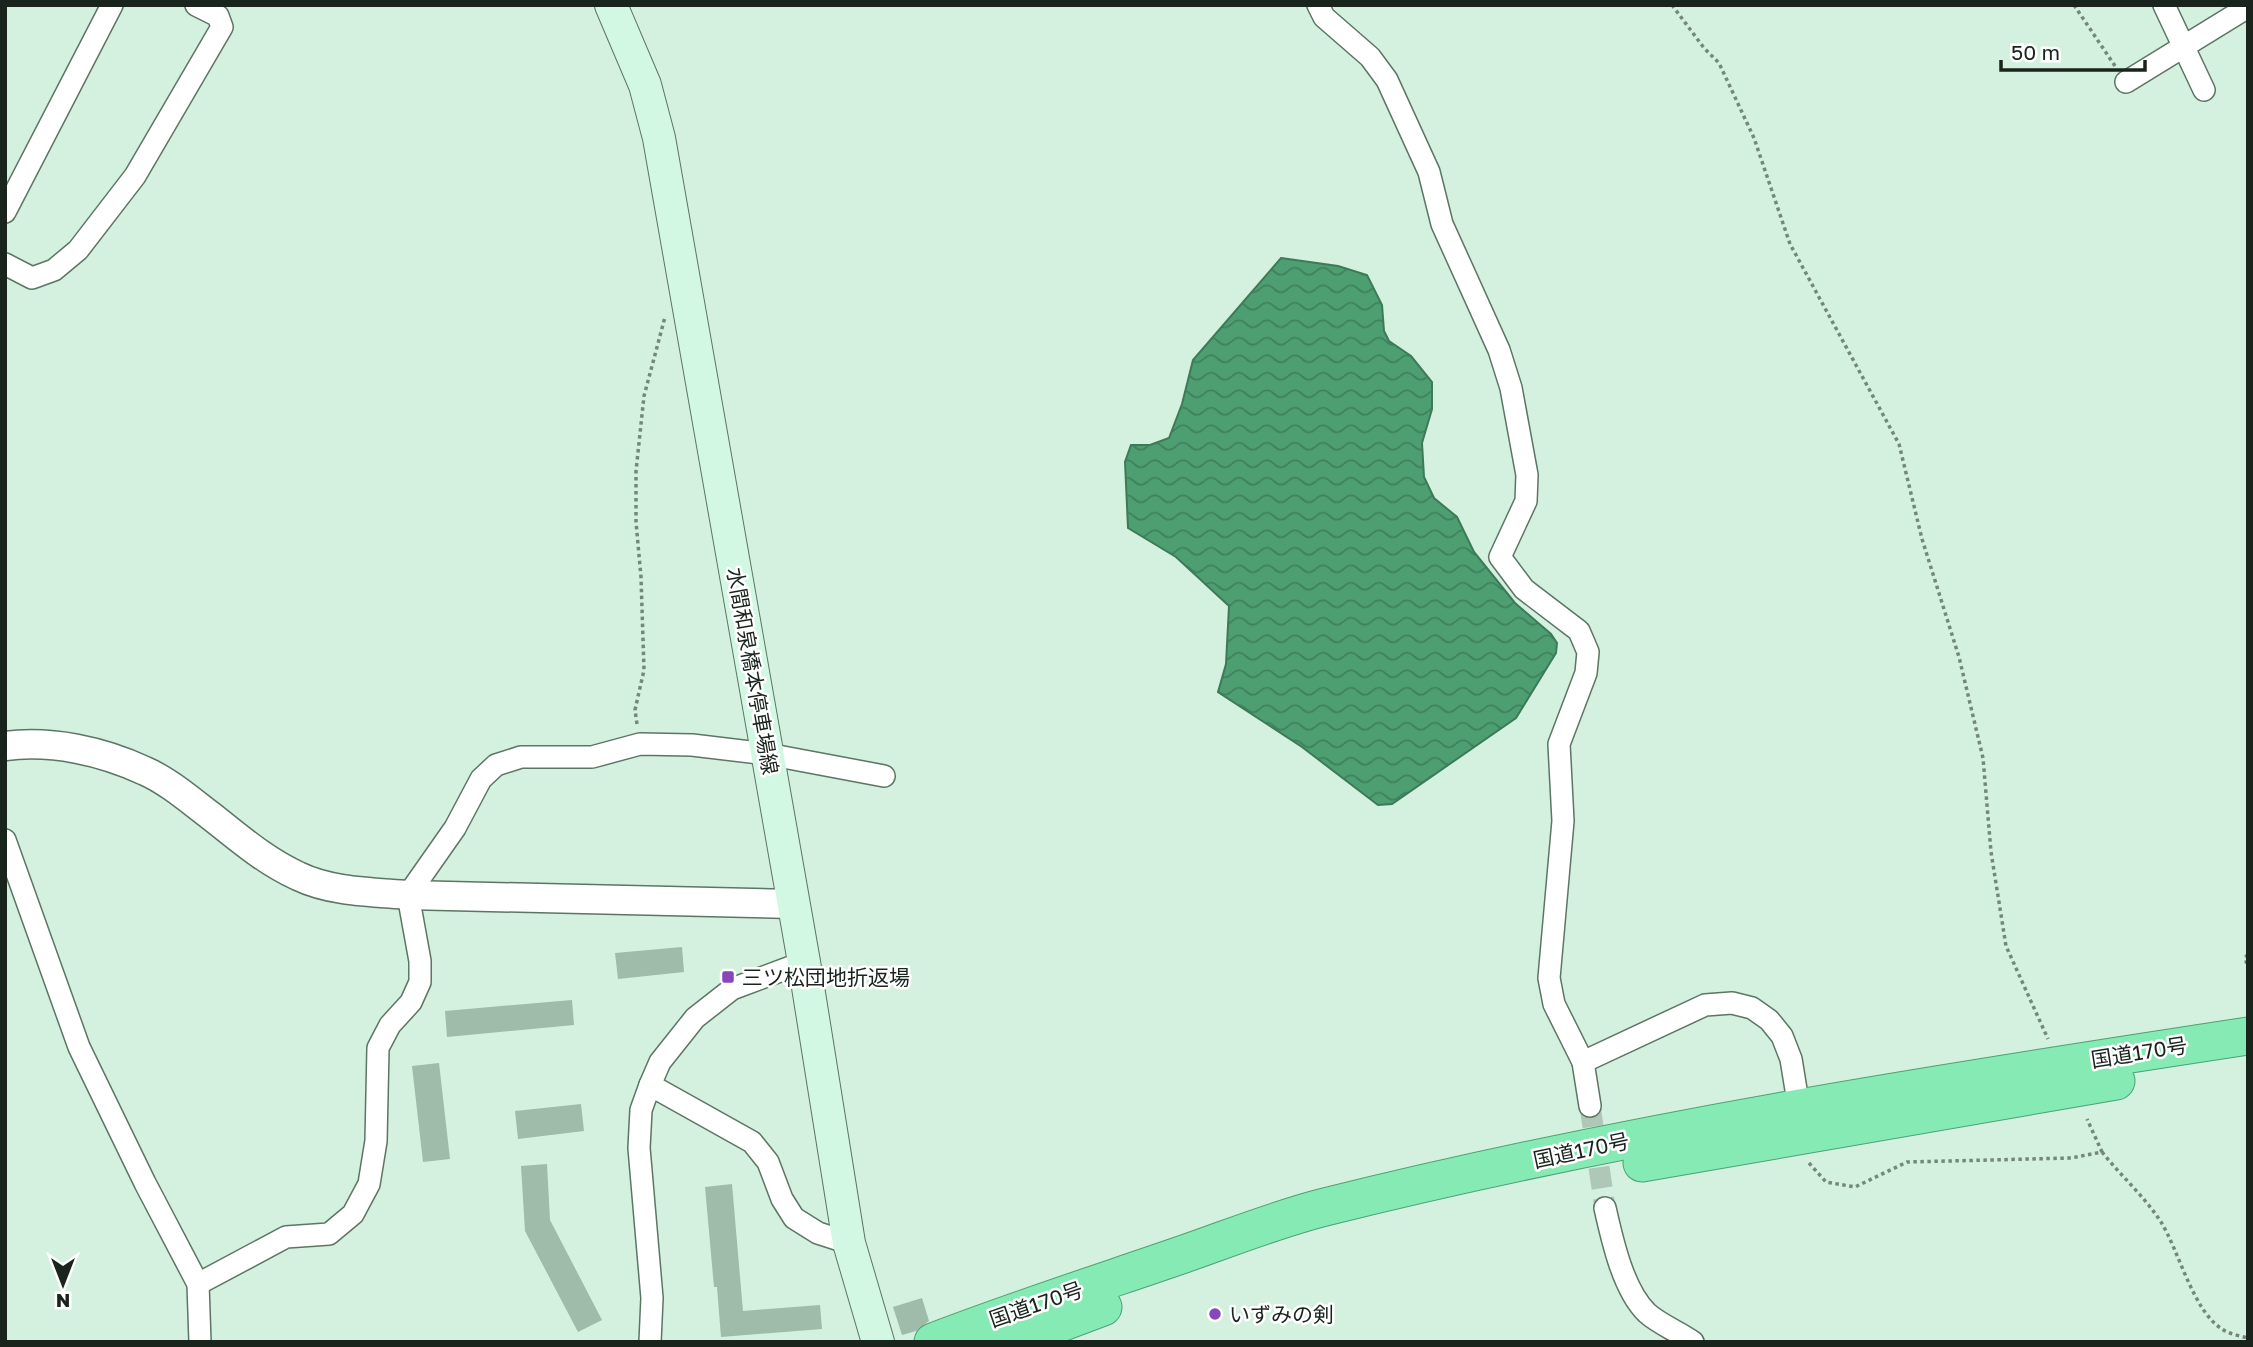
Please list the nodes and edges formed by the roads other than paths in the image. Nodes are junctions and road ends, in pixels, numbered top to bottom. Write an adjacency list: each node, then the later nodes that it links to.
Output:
1 (112, 5): 10 (street)
2 (196, 5): 11 (street)
3 (611, 5): 13 (main road, 水間和泉橋本停車場線)
4 (1318, 5): 21 (street)
5 (2164, 5): 7 (street)
6 (2248, 7): 7 (street)
7 (2182, 47): 8 (street); 9 (street)
8 (2126, 82)
9 (2204, 90)
10 (5, 212)
11 (5, 264)
12 (5, 746): 16 (street)
13 (767, 754): 14 (street); 16 (street); 17 (main road, 水間和泉橋本停車場線)
14 (884, 776)
15 (5, 840): 27 (street)
16 (408, 895): 17 (street); 27 (street)
17 (792, 904): 18 (main road, 水間和泉橋本停車場線)
18 (804, 962): 22 (street); 26 (main road, 水間和泉橋本停車場線)
19 (2248, 1036): 24 (highway, 国道170号)
20 (2248, 1059): 24 (highway, 国道170号)
21 (1583, 1062): 23 (street); 24 (street)
22 (650, 1085): 26 (street); 29 (street)
23 (1590, 1106)
24 (1800, 1121): 31 (highway, 国道170号); 32 (highway, 国道170号)
25 (1605, 1208): 33 (street)
26 (849, 1243): 30 (main road, 水間和泉橋本停車場線)
27 (198, 1283): 28 (street)
28 (200, 1342)
29 (650, 1342)
30 (878, 1342)
31 (933, 1342)
32 (1010, 1342)
33 (1693, 1342)

